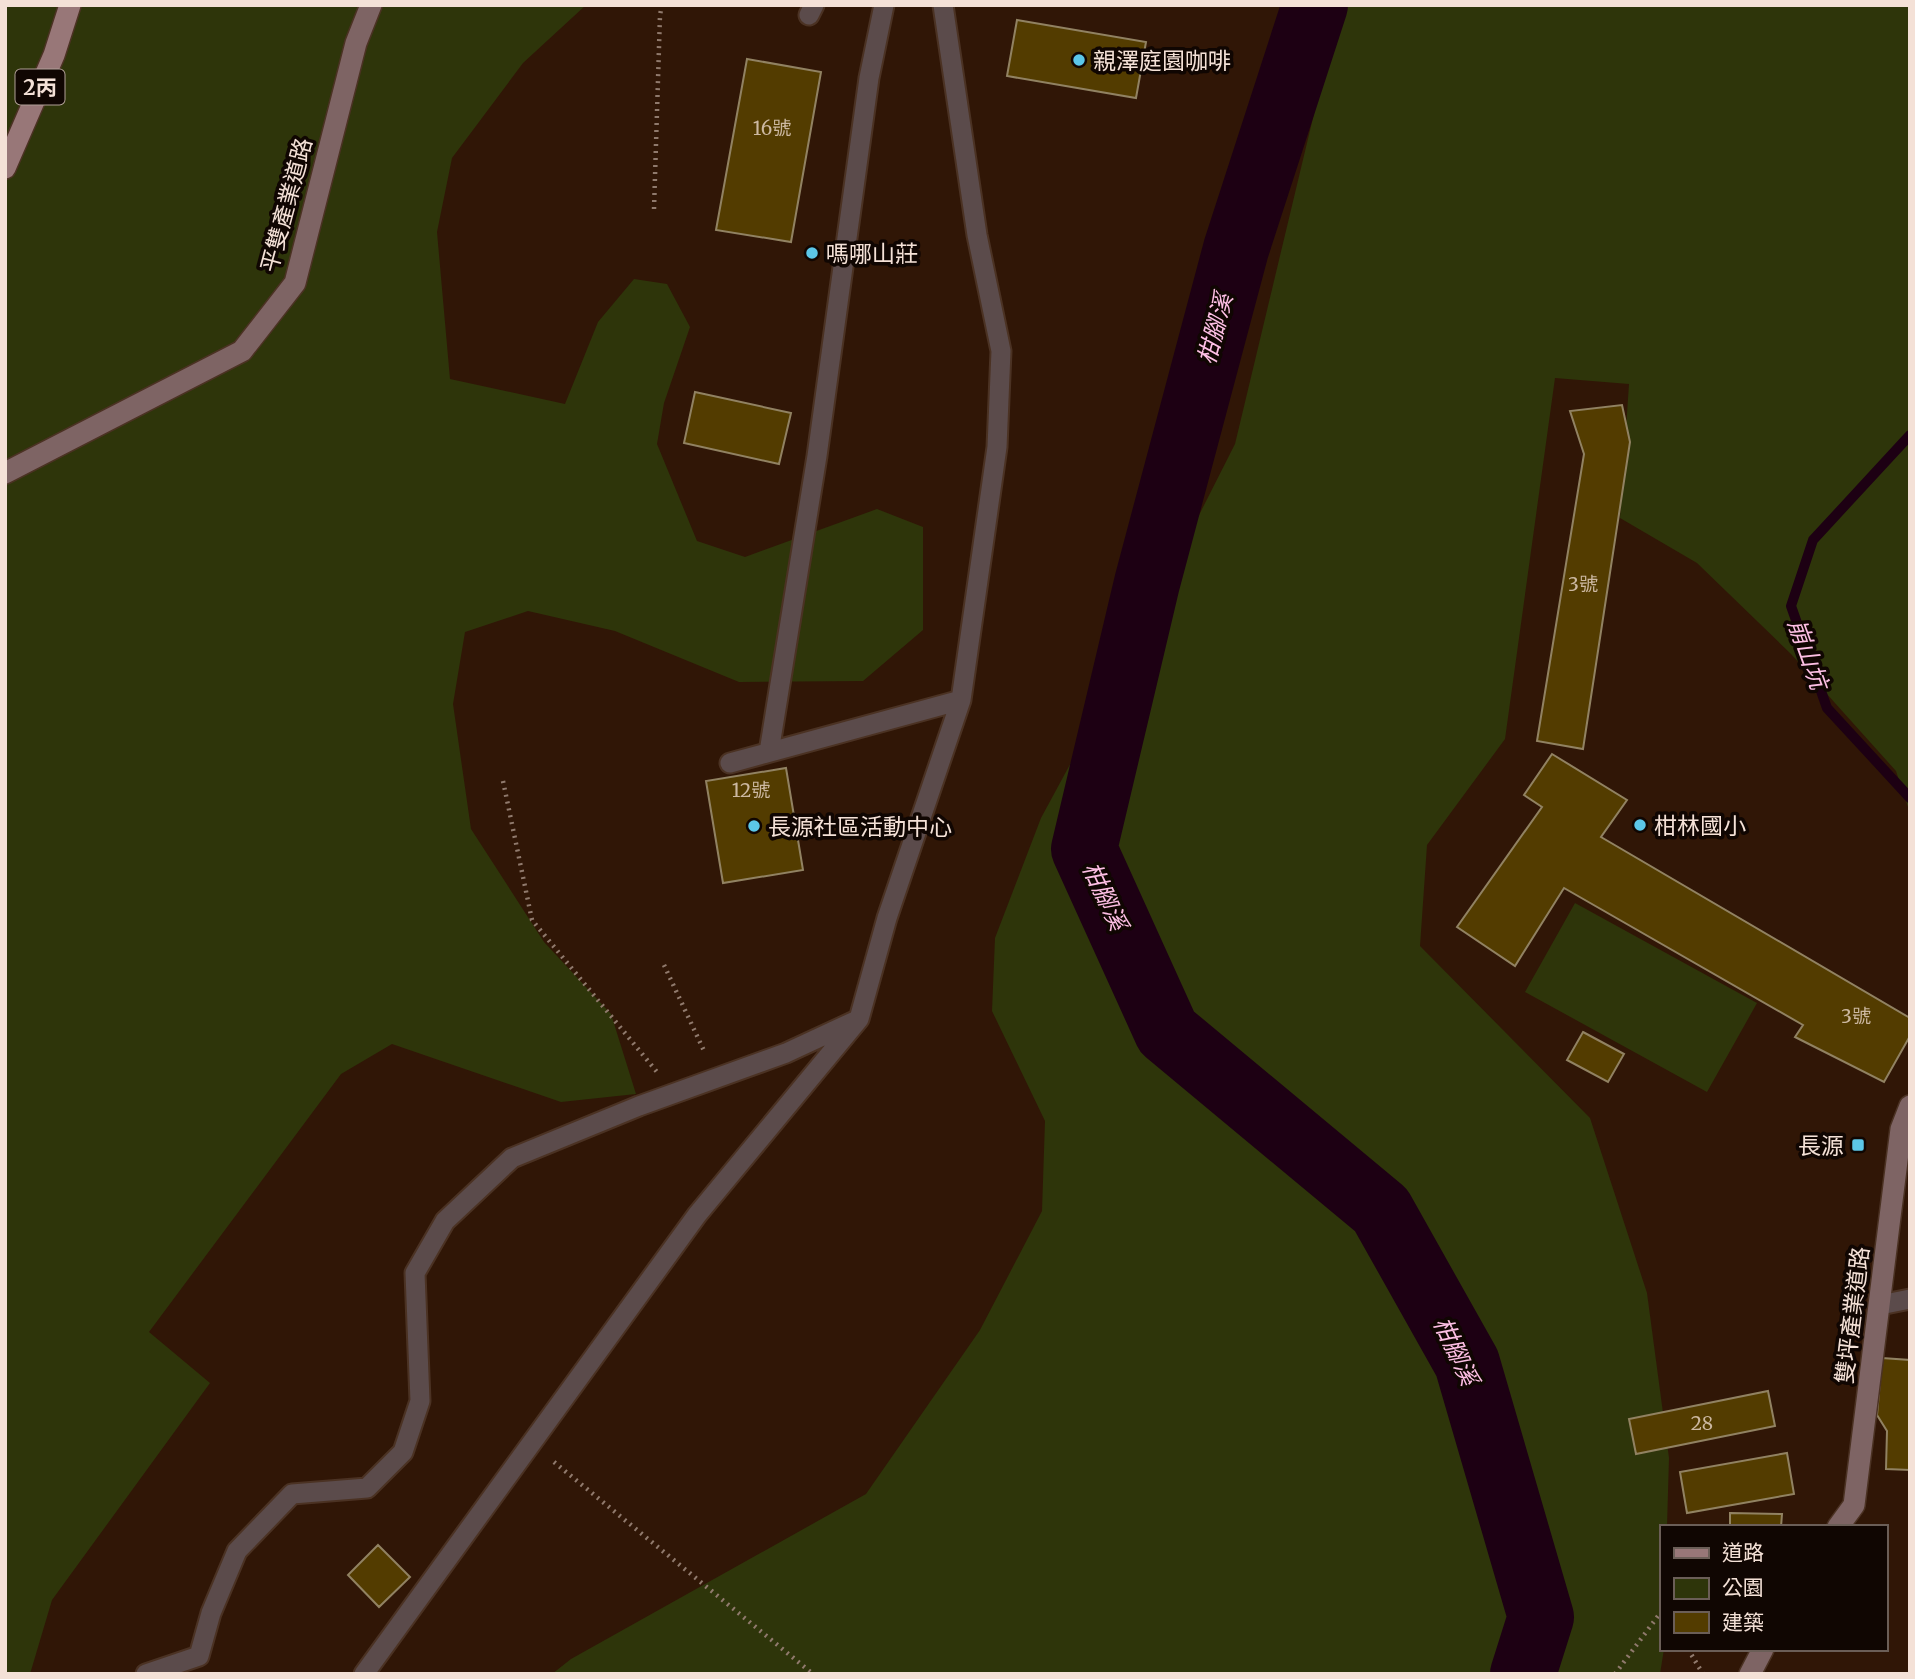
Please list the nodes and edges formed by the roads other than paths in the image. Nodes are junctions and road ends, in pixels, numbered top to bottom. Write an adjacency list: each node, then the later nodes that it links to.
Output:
1 (70, 5): 5 (main road, 2丙)
2 (371, 5): 6 (street, 平雙產業道路)
3 (884, 5): 8 (lane)
4 (943, 5): 7 (lane)
5 (5, 168)
6 (5, 473)
7 (961, 700): 8 (lane); 10 (lane)
8 (769, 752): 9 (lane)
9 (730, 763)
10 (859, 1019): 16 (lane); 17 (lane)
11 (1910, 1106): 13 (street, 雙坪產業道路)
12 (1910, 1298): 13 (lane)
13 (1880, 1305): 14 (street, 雙坪產業道路)
14 (1839, 1525)
15 (1762, 1651): 18 (street)
16 (146, 1674)
17 (364, 1674)
18 (1750, 1674)

